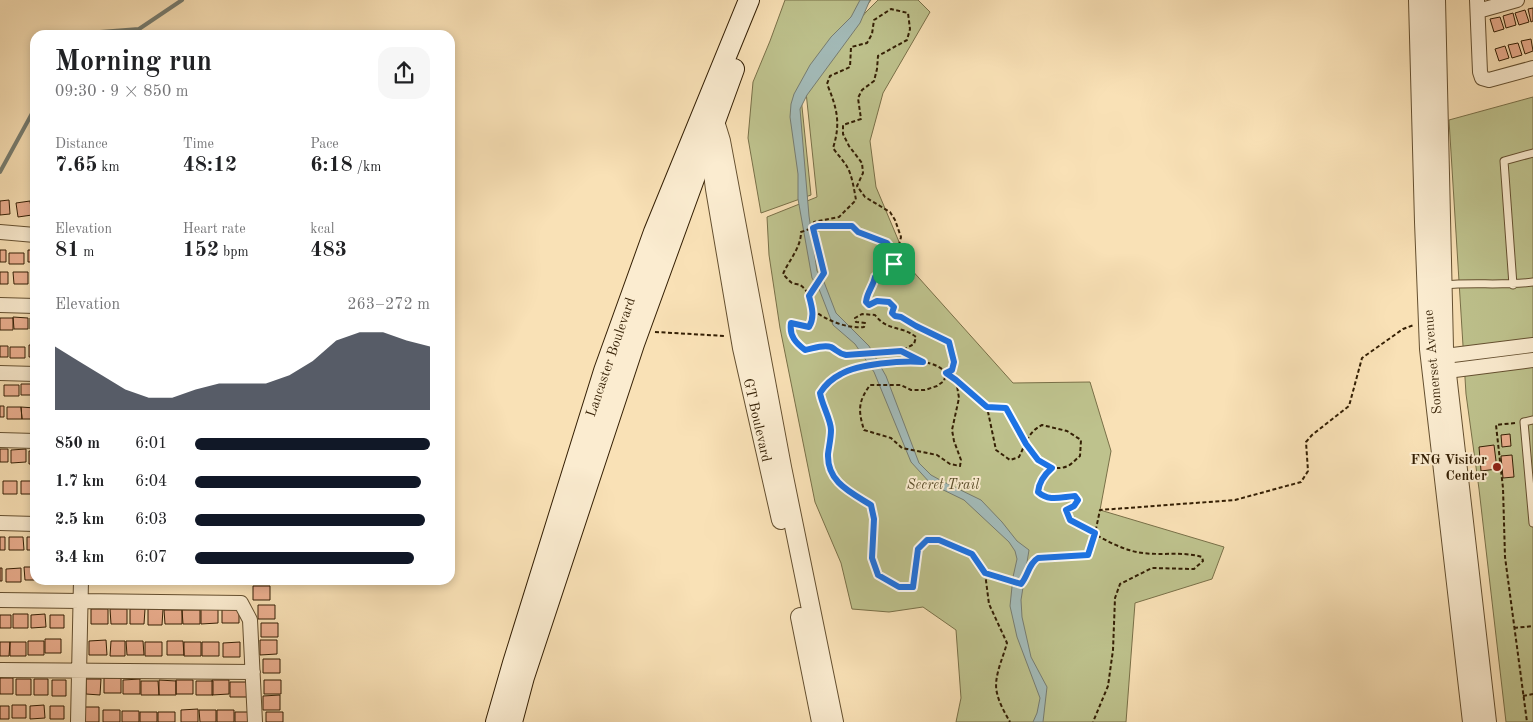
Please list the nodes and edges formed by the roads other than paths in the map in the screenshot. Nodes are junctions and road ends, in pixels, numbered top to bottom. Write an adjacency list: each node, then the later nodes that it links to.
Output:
1 (749, 0): 8 (main road, Lancaster Boulevard)
2 (762, 0): 8 (main road, Lancaster Boulevard)
3 (1418, 0): 15 (street, Somerset Avenue)
4 (1436, 0): 15 (street, Somerset Avenue)
5 (1517, 0): 6 (street)
6 (1478, 5): 7 (street)
7 (1533, 68)
8 (708, 112): 9 (main road, Lancaster Boulevard); 37 (main road, Lancaster Boulevard); 40 (street, GT Boulevard)
9 (710, 139): 38 (main road, Lancaster Boulevard); 39 (street, GT Boulevard)
10 (1533, 153): 14 (lane)
11 (0, 232): 12 (street)
12 (30, 235)
13 (1533, 282): 14 (lane)
14 (1513, 285): 15 (lane)
15 (1434, 286): 20 (street, Somerset Avenue); 41 (street, Somerset Avenue)
16 (0, 305): 17 (street)
17 (30, 306)
18 (1533, 345): 20 (street)
19 (1533, 360): 20 (street)
20 (1446, 363): 42 (street, Somerset Avenue)
21 (0, 373): 22 (street)
22 (30, 374)
23 (1533, 420): 27 (lane)
24 (0, 440): 25 (street)
25 (30, 441)
26 (0, 523): 28 (street)
27 (1533, 523)
28 (30, 524)
29 (81, 585): 31 (street)
30 (0, 600): 31 (street)
31 (80, 601): 33 (street); 34 (street)
32 (0, 670): 33 (street)
33 (79, 670): 34 (street); 35 (street)
34 (253, 672): 36 (street)
35 (78, 722)
36 (255, 722)
37 (496, 722)
38 (512, 722)
39 (821, 722)
40 (834, 722)
41 (1472, 722)
42 (1487, 722)

